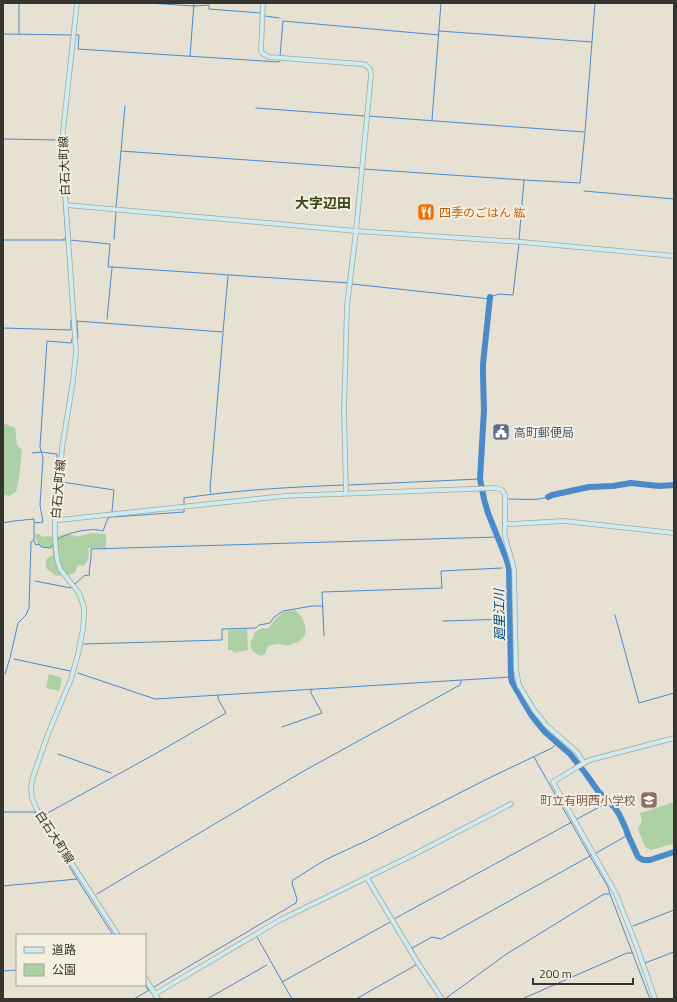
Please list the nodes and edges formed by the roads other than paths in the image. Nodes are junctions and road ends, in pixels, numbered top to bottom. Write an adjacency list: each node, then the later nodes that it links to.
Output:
1 (77, 3): 3 (street, 白石大町線)
2 (263, 3): 4 (street)
3 (66, 205): 4 (street); 7 (street, 白石大町線)
4 (356, 231): 5 (street); 6 (street)
5 (674, 256)
6 (346, 493): 7 (street); 8 (street)
7 (55, 519): 14 (street, 白石大町線)
8 (505, 523): 9 (street); 11 (street)
9 (674, 533)
10 (674, 738): 11 (street)
11 (584, 763): 19 (street)
12 (511, 804): 13 (street)
13 (368, 878): 16 (street); 18 (street)
14 (117, 934)
15 (146, 979): 16 (street)
16 (154, 993): 17 (street)
17 (158, 999)
18 (442, 999)
19 (655, 999)

